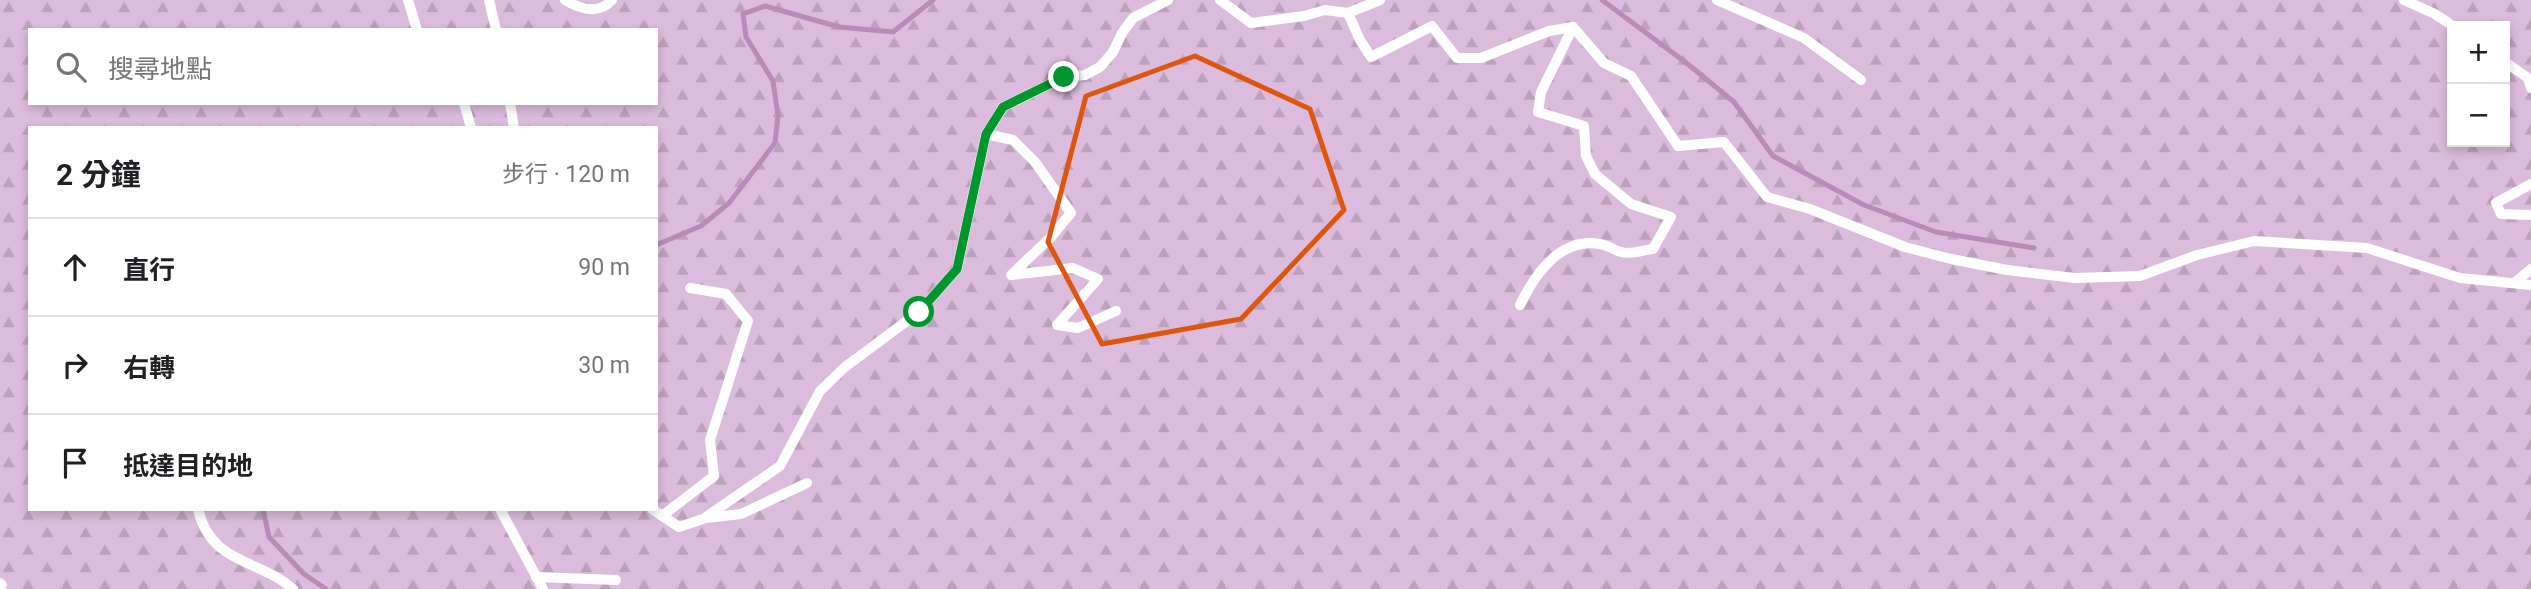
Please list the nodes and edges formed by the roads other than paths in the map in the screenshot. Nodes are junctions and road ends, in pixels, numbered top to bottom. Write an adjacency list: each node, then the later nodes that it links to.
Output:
1 (408, 0): 13 (lane)
2 (489, 0): 14 (lane)
3 (565, 0): 4 (lane)
4 (612, 0)
5 (1168, 0): 22 (lane)
6 (1220, 0): 10 (lane)
7 (1380, 0): 10 (lane)
8 (1717, 0): 16 (lane)
9 (2404, 0): 11 (lane)
10 (1348, 13): 12 (lane)
11 (2447, 22)
12 (1573, 27): 26 (lane); 29 (lane)
13 (416, 28)
14 (496, 28)
15 (2510, 65): 17 (lane)
16 (1861, 80)
17 (2531, 88)
18 (465, 105): 20 (lane)
19 (510, 105): 21 (lane)
20 (470, 126)
21 (514, 126)
22 (986, 134): 30 (lane); 36 (lane)
23 (2531, 184): 24 (lane)
24 (2531, 215)
25 (2531, 269): 26 (lane)
26 (2514, 283): 27 (lane)
27 (2531, 285)
28 (690, 288): 35 (lane)
29 (1520, 305)
30 (1116, 311)
31 (807, 483): 36 (lane)
32 (198, 511): 39 (lane)
33 (501, 511): 37 (lane)
34 (655, 511): 35 (lane)
35 (662, 516): 36 (lane)
36 (703, 519)
37 (536, 577): 38 (lane); 40 (lane)
38 (616, 580)
39 (293, 589)
40 (543, 589)

